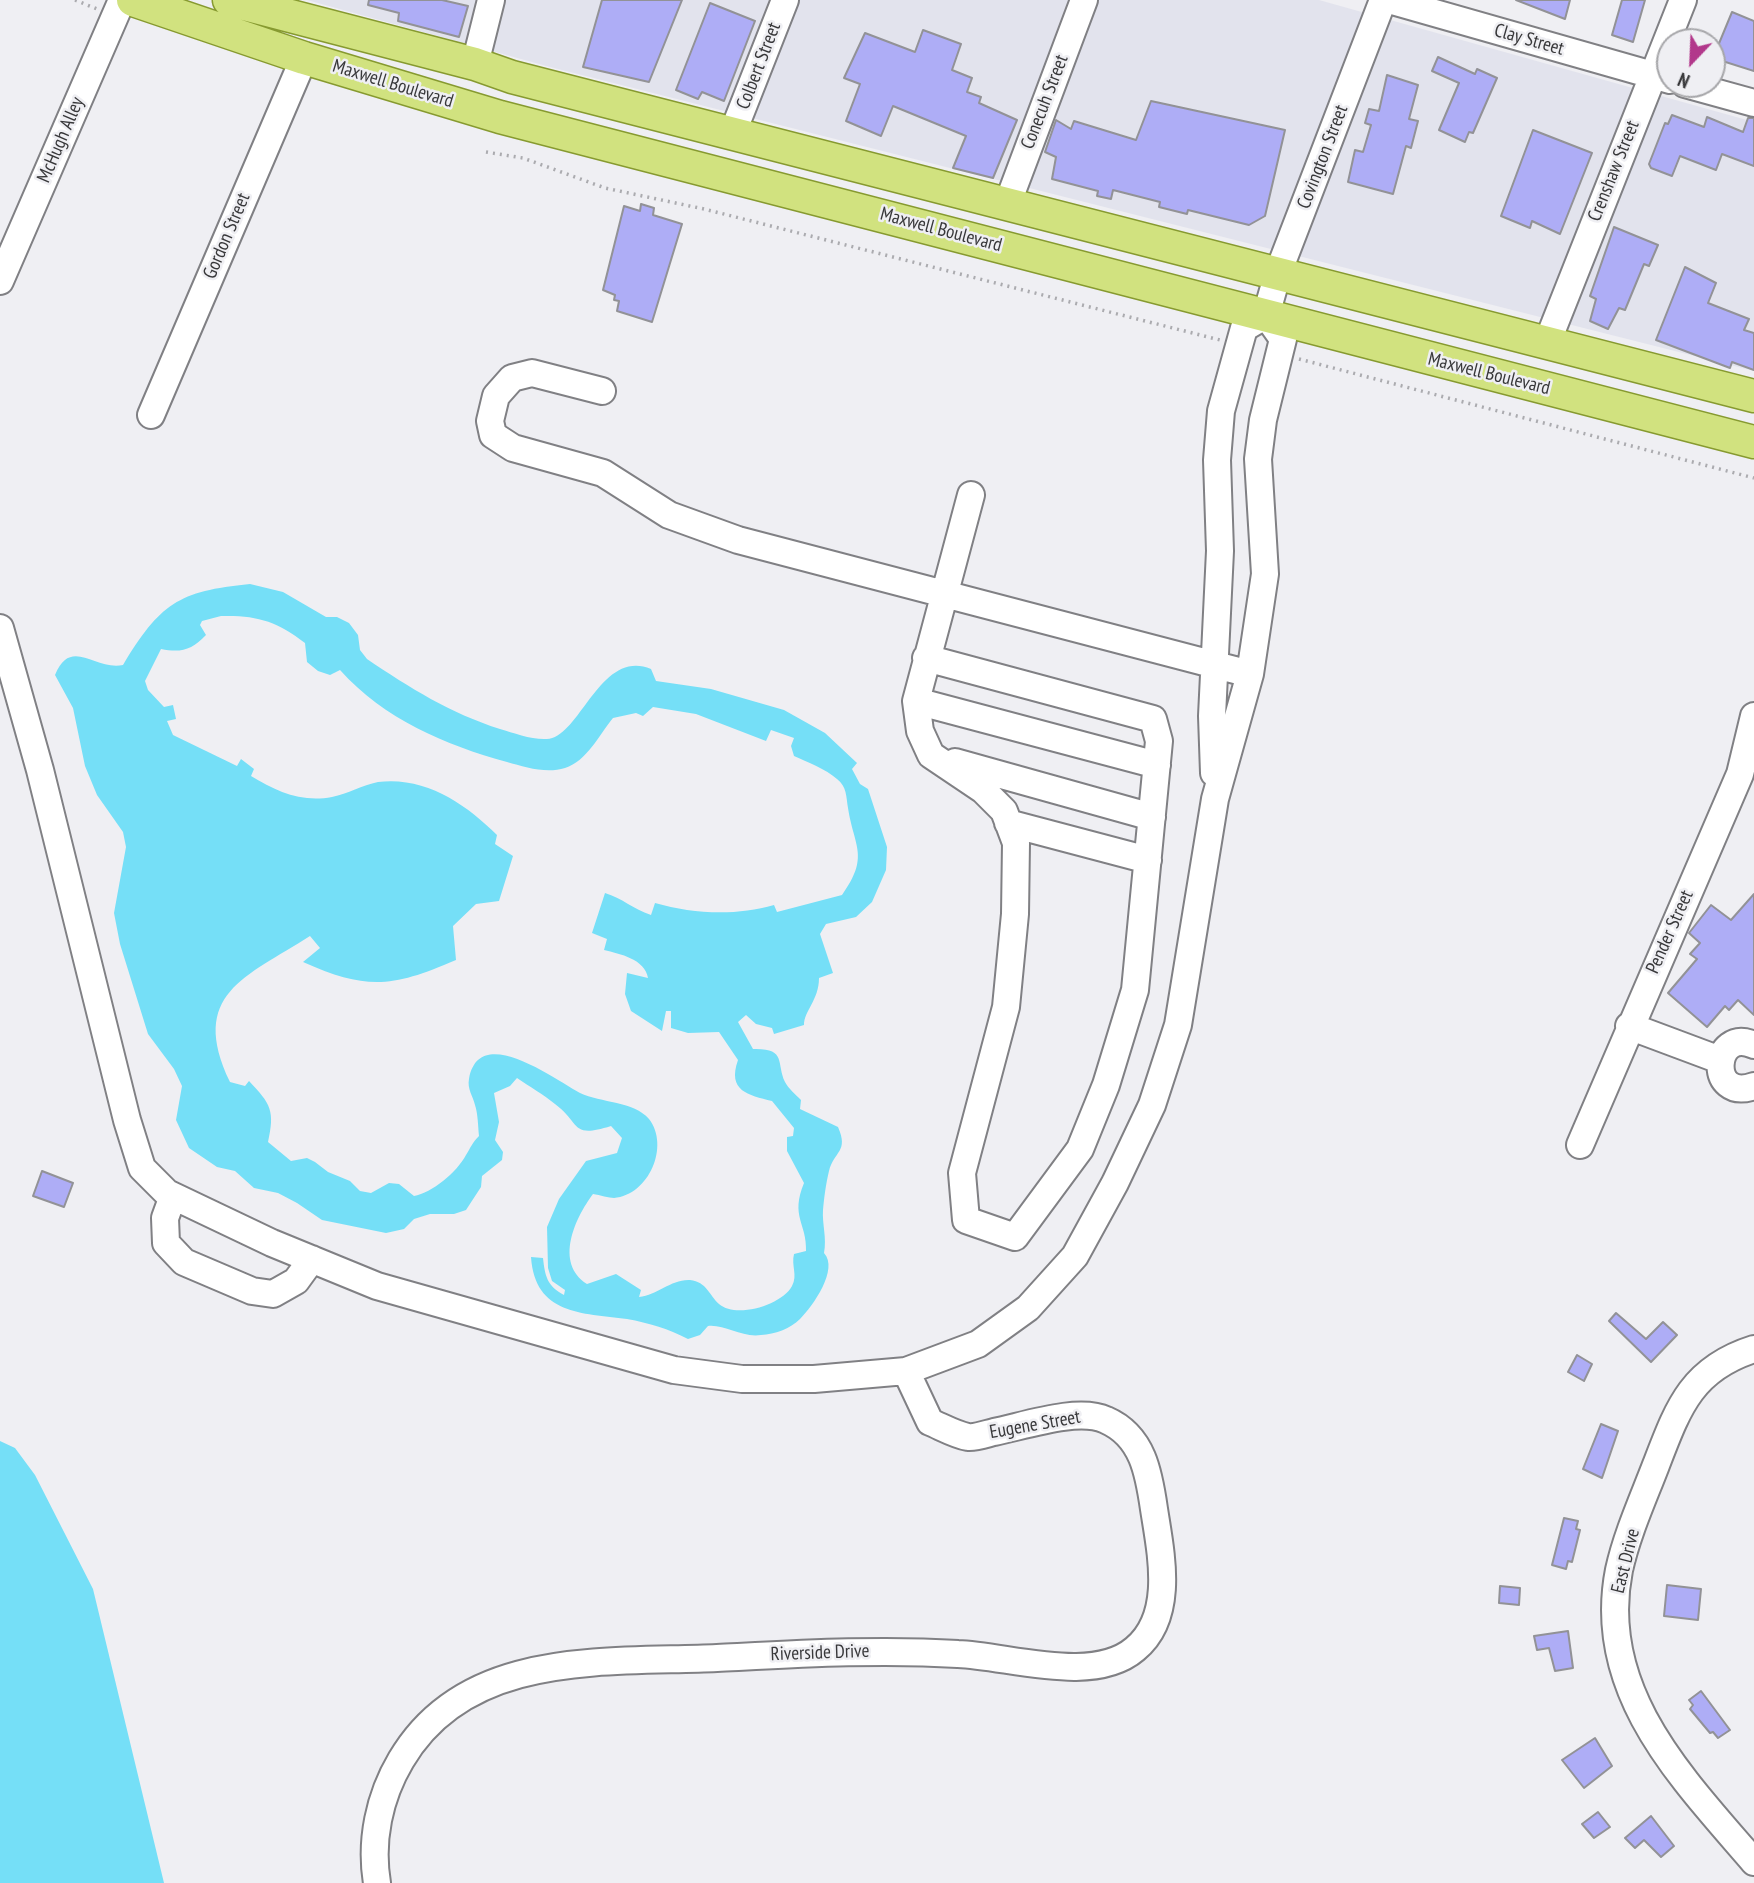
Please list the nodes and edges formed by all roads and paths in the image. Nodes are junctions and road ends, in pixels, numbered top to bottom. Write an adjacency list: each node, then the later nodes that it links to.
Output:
1 (122, 0): 21 (street, McHugh Alley)
2 (133, 0): 11 (main road, Maxwell Boulevard)
3 (229, 0): 12 (main road, Maxwell Boulevard)
4 (491, 0): 12 (street)
5 (785, 0): 17 (street, Colbert Street)
6 (1084, 0): 19 (street, Conecuh Street)
7 (1382, 0): 20 (street, Covington Street)
8 (1389, 0): 13 (street, Clay Street)
9 (1683, 0): 10 (street, Crenshaw Street)
10 (1675, 28)
11 (304, 58): 22 (main road, Maxwell Boulevard); 28 (street, Gordon Street)
12 (475, 64): 17 (main road, Maxwell Boulevard)
13 (1656, 77)
14 (1656, 90): 23 (street, Crenshaw Street)
15 (1726, 95): 16 (street)
16 (1754, 103)
17 (733, 132): 19 (main road, Maxwell Boulevard)
18 (486, 152): 24 (path)
19 (1007, 205): 20 (main road, Maxwell Boulevard)
20 (1278, 273): 22 (street, Covington Street); 23 (main road, Maxwell Boulevard)
21 (0, 281)
22 (1266, 315): 24 (street); 25 (street); 30 (main road, Maxwell Boulevard)
23 (1547, 343): 27 (main road, Maxwell Boulevard)
24 (1238, 344): 35 (street)
25 (1279, 355): 32 (path); 33 (street)
26 (602, 391): 36 (street)
27 (1754, 396)
28 (151, 415)
29 (1754, 430): 30 (main road)
30 (1716, 432): 31 (main road, Maxwell Boulevard)
31 (1754, 442)
32 (1754, 478)
33 (1258, 492): 35 (street); 40 (street)
34 (971, 495): 36 (street)
35 (1216, 496): 39 (street)
36 (943, 595): 38 (street); 39 (street)
37 (0, 628): 54 (street)
38 (926, 658): 41 (street); 44 (street)
39 (1214, 666): 40 (street); 45 (street)
40 (1250, 674): 45 (street)
41 (916, 701): 43 (street); 44 (street)
42 (1754, 716): 49 (street, Pender Street)
43 (931, 755): 46 (street); 47 (street)
44 (1157, 765): 46 (street)
45 (1215, 799): 57 (street)
46 (1152, 817): 48 (street)
47 (1009, 823): 48 (street); 48 (street)
48 (1148, 860)
49 (1629, 1026): 51 (street); 53 (street, Pender Street)
50 (1754, 1045): 51 (street)
51 (1720, 1060): 52 (street)
52 (1754, 1086)
53 (1580, 1145)
54 (173, 1196): 55 (street); 55 (street)
55 (312, 1259): 57 (street)
56 (1754, 1349): 59 (street, East Drive)
57 (906, 1370): 58 (street, Eugene Street)
58 (1102, 1418): 60 (street, Riverside Drive)
59 (1754, 1862)
60 (377, 1883)

